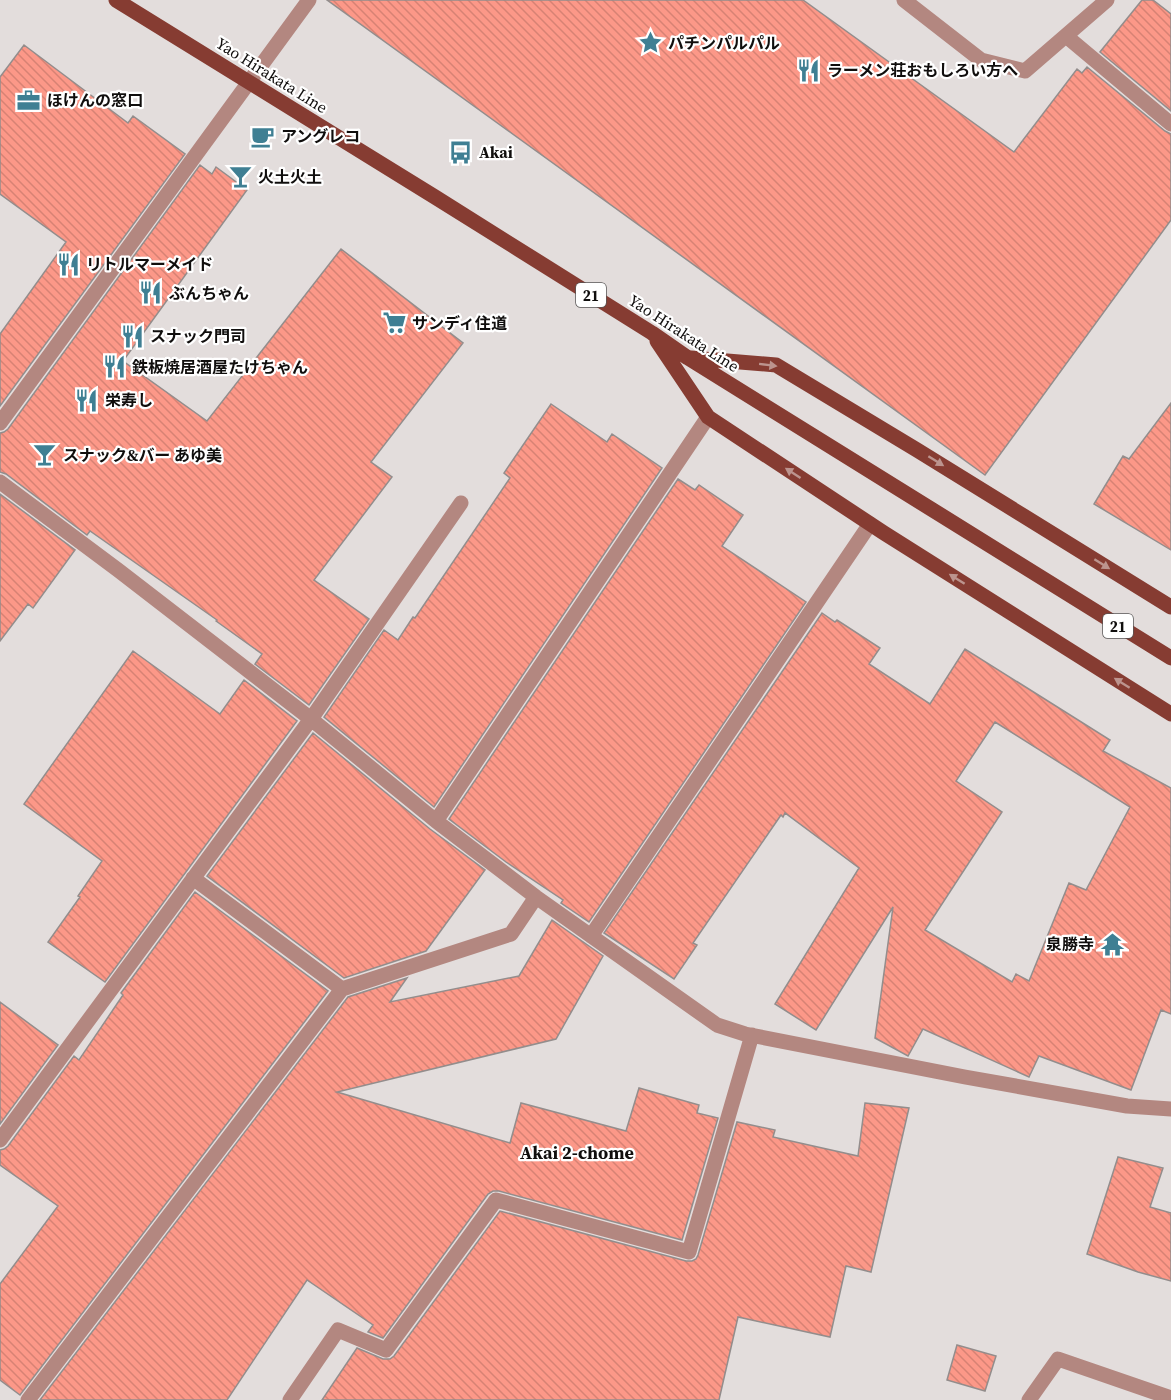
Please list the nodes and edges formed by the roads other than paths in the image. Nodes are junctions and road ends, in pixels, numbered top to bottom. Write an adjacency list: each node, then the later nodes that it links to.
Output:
1 (116, 0): 6 (main road, Yao Hirakata Line / 21)
2 (309, 0): 6 (street)
3 (904, 0): 5 (street)
4 (1107, 0): 5 (street)
5 (1066, 36): 7 (street)
6 (249, 83): 8 (main road, Yao Hirakata Line / 21); 11 (street)
7 (1171, 124)
8 (652, 333): 9 (main road, Yao Hirakata Line / 21); 10 (main road)
9 (688, 358): 15 (main road, one-way to 15); 16 (main road, Yao Hirakata Line / 21)
10 (708, 417): 14 (main road, one-way to 10); 19 (street)
11 (0, 423)
12 (0, 482): 18 (street)
13 (461, 503): 18 (street)
14 (870, 524): 17 (main road, one-way to 14); 22 (street)
15 (1171, 607)
16 (1171, 658)
17 (1171, 714)
18 (311, 718): 19 (street); 20 (street)
19 (436, 821): 21 (street)
20 (193, 878): 23 (street); 26 (street)
21 (536, 897): 22 (street); 23 (street)
22 (591, 936): 24 (street)
23 (342, 989): 28 (street)
24 (752, 1035): 25 (street); 29 (street)
25 (1171, 1109)
26 (0, 1140)
27 (1171, 1398): 30 (street)
28 (27, 1400)
29 (290, 1400)
30 (1029, 1400)

